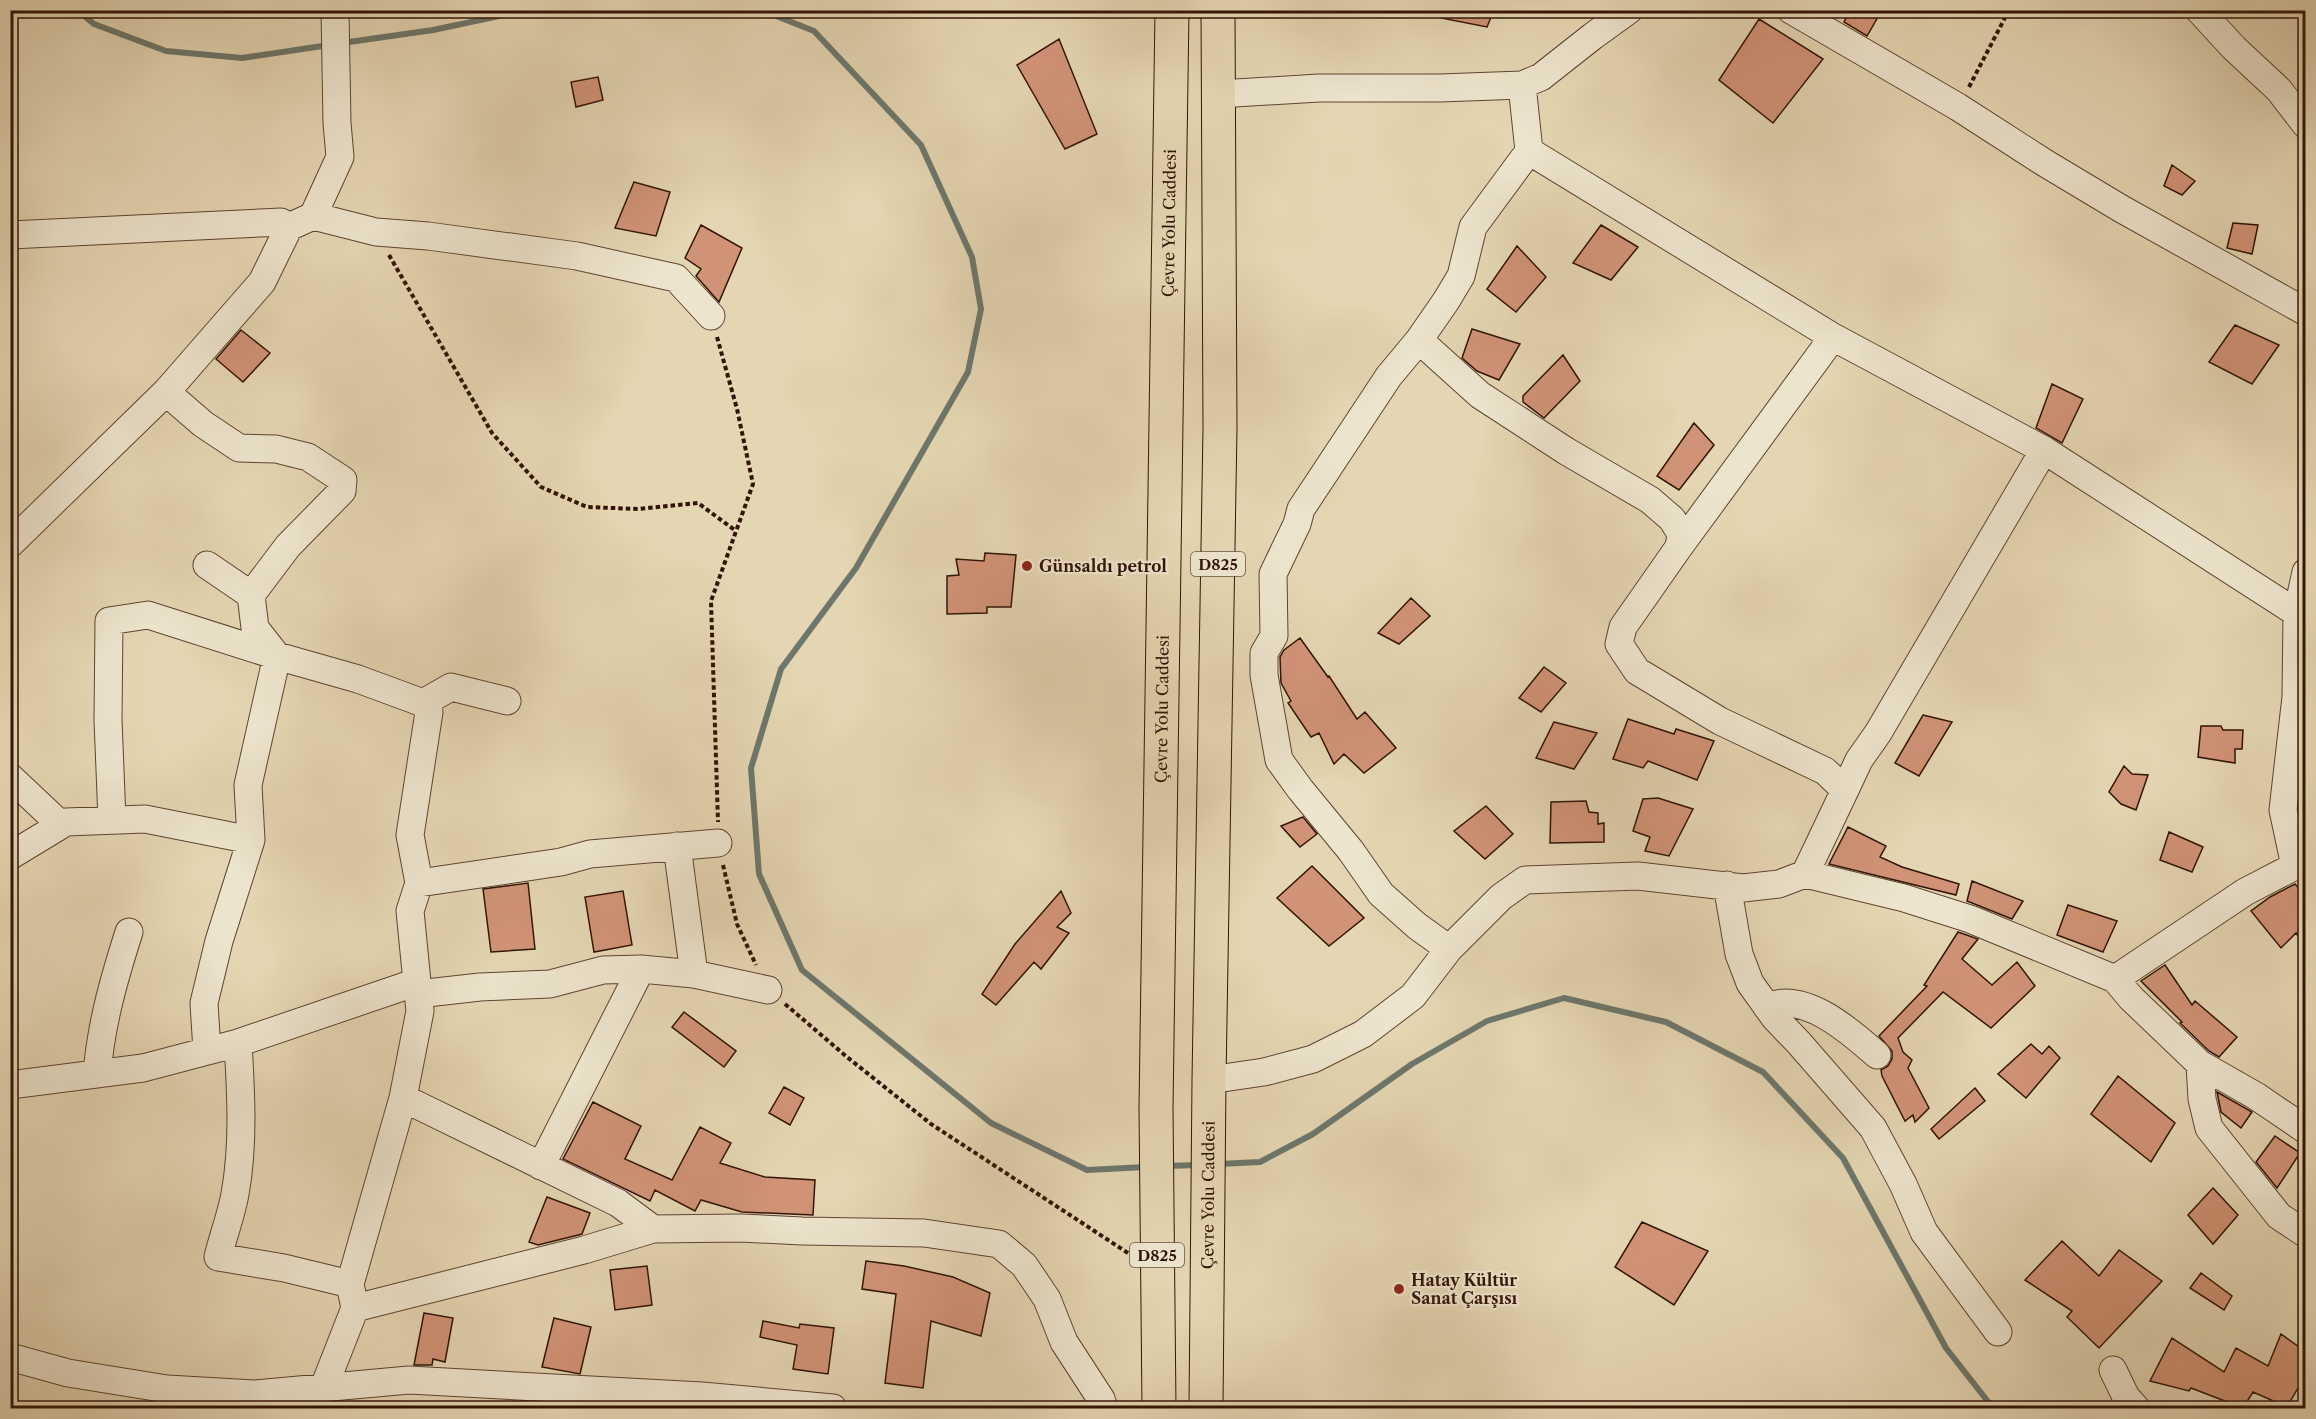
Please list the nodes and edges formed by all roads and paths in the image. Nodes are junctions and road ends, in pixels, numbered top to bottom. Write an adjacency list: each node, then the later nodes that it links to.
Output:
1 (1172, 10): 71 (highway, Çevre Yolu Caddesi / D825)
2 (1218, 10): 9 (highway, Çevre Yolu Caddesi / D825)
3 (1629, 10): 8 (street)
4 (1791, 10): 10 (street)
5 (2009, 10): 10 (path)
6 (2199, 10): 11 (street)
7 (335, 20): 13 (street)
8 (1522, 85): 9 (street); 12 (street)
9 (1219, 94): 57 (highway, Çevre Yolu Caddesi / D825)
10 (1958, 106): 16 (street)
11 (2306, 125)
12 (1529, 151): 18 (street); 19 (street)
13 (301, 222): 14 (street); 15 (street); 20 (street)
14 (376, 232): 17 (street); 22 (path)
15 (10, 236)
16 (2306, 312)
17 (711, 316): 22 (path)
18 (1833, 337): 21 (street); 24 (street)
19 (1419, 340): 24 (street); 45 (street)
20 (166, 392): 23 (street); 27 (street)
21 (2044, 450): 28 (street); 33 (street)
22 (736, 531): 37 (path)
23 (10, 544)
24 (1679, 548): 33 (street)
25 (207, 565): 27 (street)
26 (2306, 572): 28 (street)
27 (251, 595): 29 (street)
28 (2297, 613): 40 (street)
29 (277, 656): 31 (street); 34 (street); 36 (street)
30 (507, 701): 31 (street)
31 (423, 703): 42 (street)
32 (10, 777): 35 (street)
33 (1845, 790): 41 (street)
34 (112, 820): 35 (street); 36 (street)
35 (62, 825): 39 (street)
36 (250, 840): 53 (street)
37 (718, 843): 38 (street); 50 (path)
38 (677, 846): 42 (street); 47 (street)
39 (10, 856)
40 (2300, 866): 48 (street)
41 (1805, 874): 43 (street); 48 (street)
42 (419, 883): 49 (street)
43 (1727, 885): 45 (street); 51 (street)
44 (129, 932): 56 (street)
45 (1449, 949): 57 (street)
46 (640, 969): 47 (street); 49 (street); 61 (street)
47 (694, 974): 50 (street)
48 (2115, 979): 55 (street)
49 (418, 988): 52 (street); 59 (street)
50 (768, 990): 64 (path)
51 (1767, 1007): 54 (street); 66 (street)
52 (238, 1043): 53 (street); 65 (street)
53 (207, 1052): 56 (street)
54 (1877, 1055)
55 (2200, 1064): 60 (street); 63 (street)
56 (97, 1074): 58 (street)
57 (1209, 1080): 70 (highway, Çevre Yolu Caddesi / D825)
58 (10, 1085)
59 (403, 1098): 61 (street); 65 (street)
60 (2306, 1130)
61 (541, 1166): 62 (street)
62 (654, 1229): 65 (street); 73 (street)
63 (2306, 1234)
64 (1131, 1255)
65 (352, 1296): 69 (street)
66 (1998, 1332)
67 (10, 1358): 69 (street)
68 (2113, 1370): 74 (street)
69 (323, 1398): 72 (street)
70 (1206, 1402)
71 (1158, 1406)
72 (833, 1408)
73 (1104, 1408)
74 (2136, 1408)

